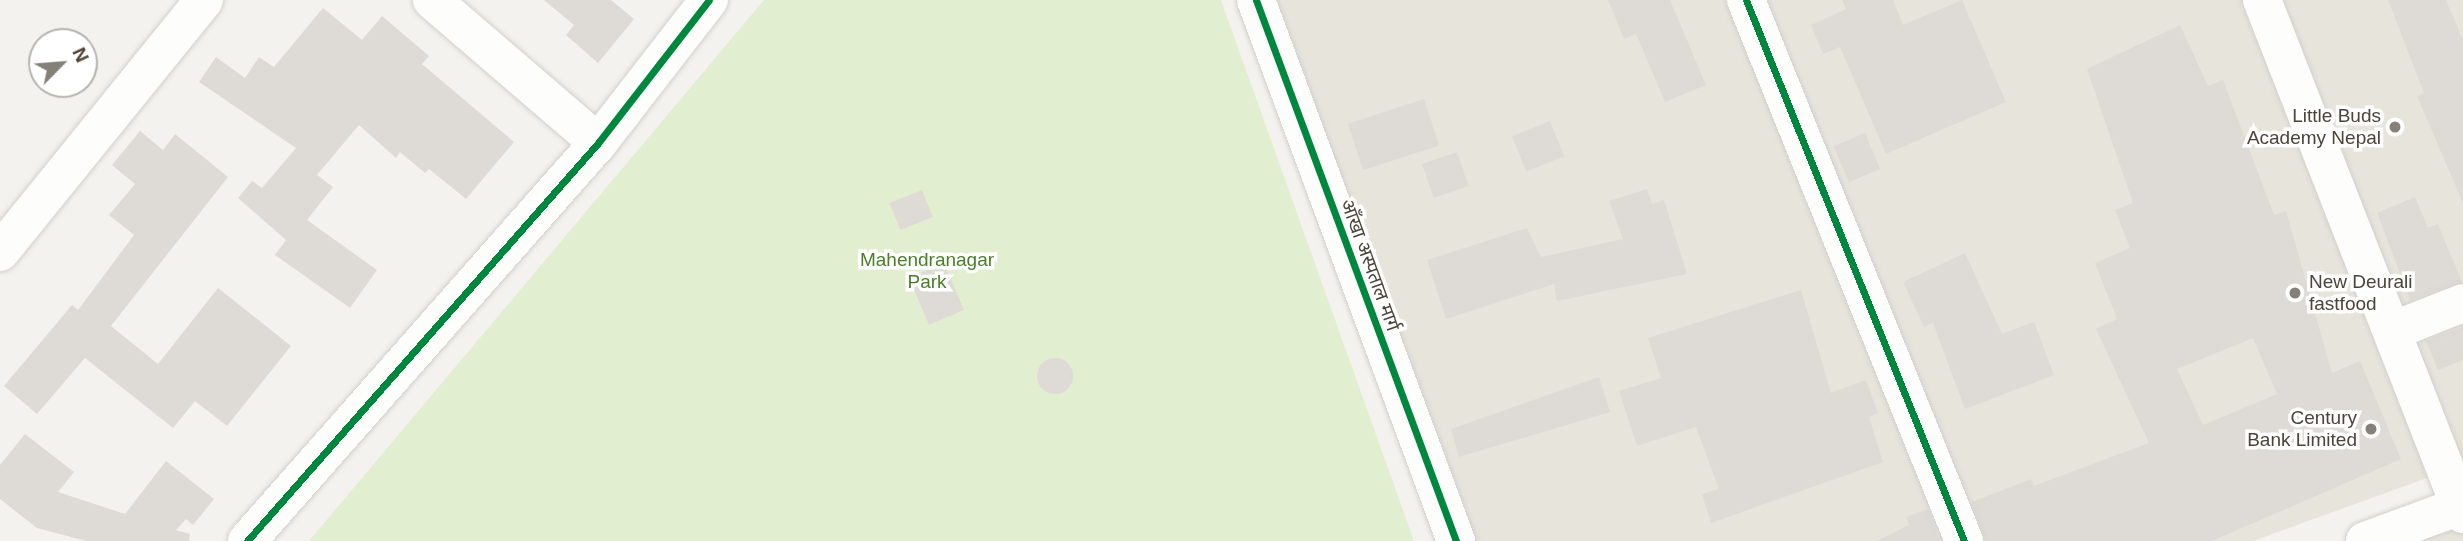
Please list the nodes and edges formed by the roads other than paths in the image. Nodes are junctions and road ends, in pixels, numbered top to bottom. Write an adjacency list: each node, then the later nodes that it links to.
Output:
1 (204, 0): 8 (street)
2 (432, 0): 7 (street)
3 (709, 0): 7 (street)
4 (1256, 0): 13 (street, आँखा अस्पताल मार्ग)
5 (1746, 0): 14 (street)
6 (2262, 0): 10 (street)
7 (598, 143): 12 (street)
8 (0, 252)
9 (2463, 303): 10 (street)
10 (2392, 331): 11 (street)
11 (2462, 508): 15 (street)
12 (247, 541)
13 (1456, 541)
14 (1964, 541)
15 (2365, 541)

